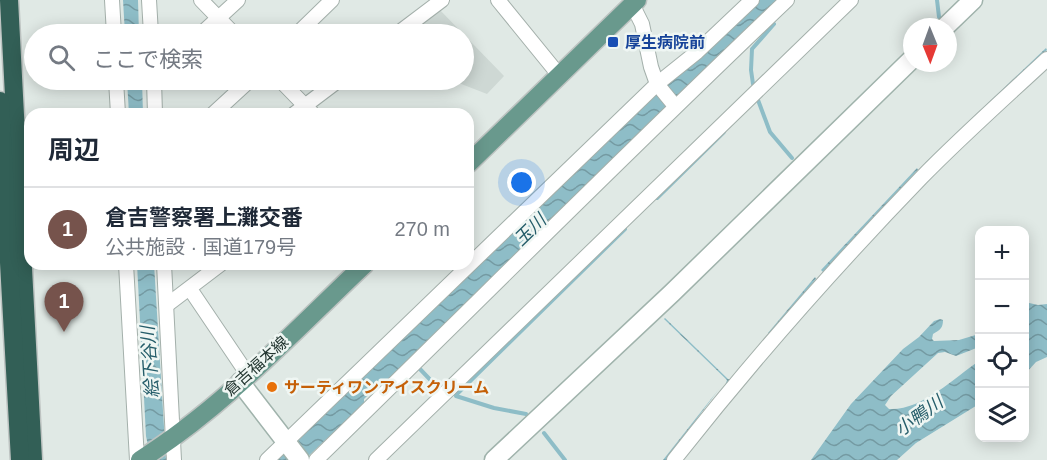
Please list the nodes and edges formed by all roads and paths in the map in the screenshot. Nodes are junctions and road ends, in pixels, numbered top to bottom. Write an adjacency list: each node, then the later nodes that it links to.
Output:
1 (9, 0): 39 (highway)
2 (112, 0): 16 (street)
3 (149, 0): 17 (street)
4 (201, 0): 14 (street)
5 (237, 0): 14 (street)
6 (332, 0): 20 (street)
7 (498, 0): 24 (street)
8 (752, 0): 25 (street)
9 (787, 0): 32 (street)
10 (851, 0): 57 (street)
11 (973, 0): 15 (street)
12 (437, 1): 21 (street)
13 (634, 2): 24 (main road); 25 (street)
14 (218, 18): 18 (street); 19 (street)
15 (954, 18)
16 (113, 24)
17 (150, 24)
18 (212, 24)
19 (224, 24)
20 (307, 24)
21 (409, 24)
22 (1047, 59): 59 (street)
23 (903, 68): 58 (street)
24 (559, 75): 38 (main road)
25 (657, 84): 32 (street); 40 (street)
26 (117, 90): 33 (street)
27 (155, 90): 34 (street)
28 (239, 90): 35 (street)
29 (288, 90): 36 (street)
30 (328, 90): 37 (street)
31 (0, 101): 39 (highway)
32 (675, 106): 56 (street)
33 (118, 108)
34 (156, 108)
35 (220, 108)
36 (302, 108)
37 (307, 108)
38 (474, 158)
39 (14, 224): 51 (highway); 52 (highway)
40 (474, 268)
41 (126, 270): 53 (street)
42 (164, 270): 47 (street)
43 (214, 270): 46 (street)
44 (359, 270): 48 (main road, 倉吉福本線)
45 (472, 270): 50 (street)
46 (190, 289): 47 (street); 48 (street)
47 (167, 305): 49 (street)
48 (244, 379): 49 (main road, 倉吉福本線); 50 (street)
49 (170, 440): 53 (main road, 倉吉福本線); 54 (street)
50 (292, 450): 55 (street)
51 (20, 460)
52 (33, 460)
53 (140, 460)
54 (174, 460)
55 (267, 460)
56 (316, 460)
57 (376, 460)
58 (494, 460)
59 (674, 460)

